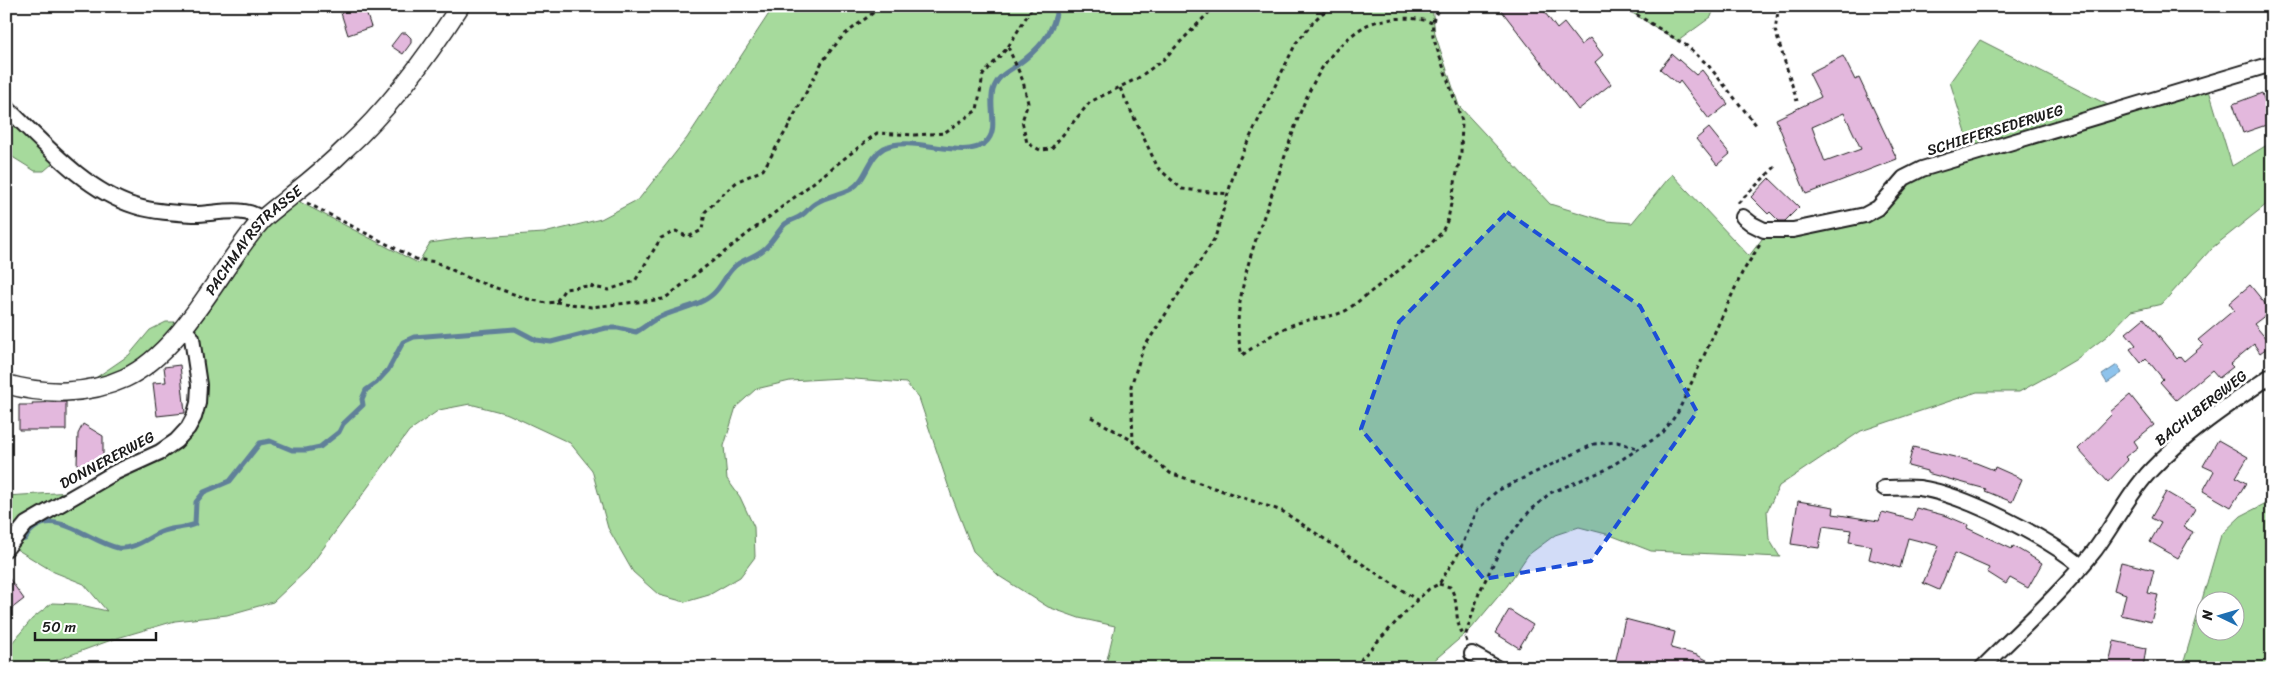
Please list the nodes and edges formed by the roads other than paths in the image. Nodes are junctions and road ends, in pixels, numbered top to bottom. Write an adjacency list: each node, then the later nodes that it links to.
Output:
1 (460, 6): 5 (street, PACHMAYRSTRASSE)
2 (2272, 64): 4 (street, SCHIEFERSEDERWEG)
3 (6, 107): 5 (street)
4 (1738, 212)
5 (262, 220): 6 (street, PACHMAYRSTRASSE)
6 (183, 328): 8 (street, PACHMAYRSTRASSE); 10 (street, DONNERERWEG)
7 (2272, 375): 11 (street, BACHLBERGWEG)
8 (6, 384)
9 (1884, 488): 11 (street)
10 (10, 542)
11 (2081, 566): 14 (street, BACHLBERGWEG)
12 (1472, 654): 13 (street)
13 (1497, 668)
14 (1982, 668)

